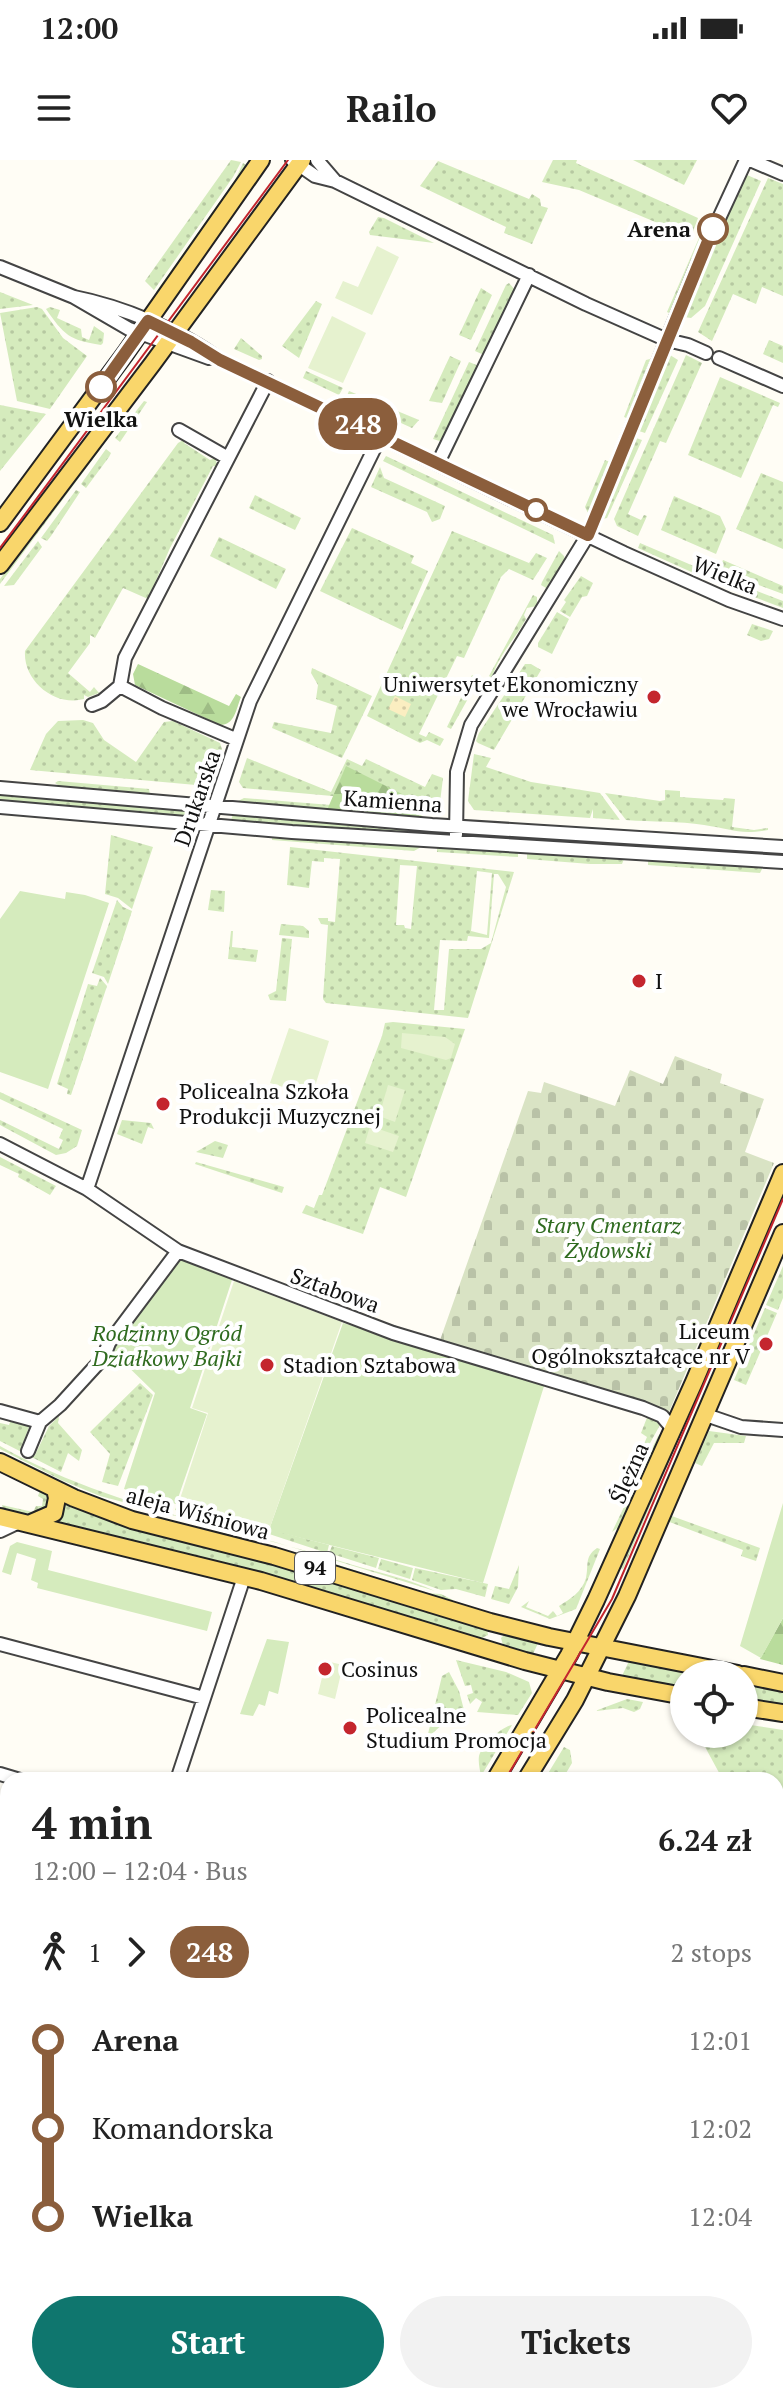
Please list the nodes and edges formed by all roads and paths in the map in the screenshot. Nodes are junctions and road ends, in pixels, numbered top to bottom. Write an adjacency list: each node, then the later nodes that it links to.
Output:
1 (261, 160): 9 (main road)
2 (317, 160): 6 (street)
3 (748, 160): 5 (street); 11 (street)
4 (297, 162): 6 (street); 10 (main road)
5 (783, 174)
6 (335, 181): 8 (street)
7 (0, 267): 9 (street, Wielka)
8 (529, 275): 11 (street); 19 (street)
9 (144, 327): 10 (street, Wielka); 20 (main road)
10 (170, 338): 14 (street, Wielka); 22 (main road)
11 (667, 340): 12 (street); 21 (street)
12 (706, 353)
13 (719, 358): 15 (street)
14 (268, 381): 17 (street, Wielka); 18 (street)
15 (783, 386)
16 (179, 430): 18 (street)
17 (381, 435): 19 (street, Wielka); 29 (street, Drukarska)
18 (228, 458): 24 (street)
19 (438, 463): 21 (street, Wielka)
20 (0, 523)
21 (588, 535): 23 (street, Wielka); 31 (street)
22 (0, 565)
23 (783, 619)
24 (120, 686): 25 (street); 26 (street)
25 (92, 705)
26 (233, 738)
27 (0, 788): 29 (street, Kamienna)
28 (0, 807): 30 (street, Kamienna)
29 (216, 807): 30 (street, Drukarska); 31 (street, Kamienna)
30 (210, 825): 32 (street, Kamienna); 37 (street, Drukarska)
31 (456, 826): 32 (street); 33 (street, Kamienna)
32 (456, 842): 34 (street, Kamienna)
33 (783, 847)
34 (783, 862)
35 (0, 1144): 37 (street, Sztabowa)
36 (783, 1173): 43 (main road, Ślężna)
37 (87, 1189): 39 (street, Sztabowa)
38 (783, 1233): 41 (main road)
39 (178, 1251): 42 (street); 43 (street, Sztabowa)
40 (0, 1411): 42 (street)
41 (706, 1415): 44 (street); 54 (main road)
42 (40, 1422): 45 (street)
43 (673, 1429): 52 (main road, Ślężna)
44 (783, 1430)
45 (28, 1451)
46 (0, 1462): 47 (main road, aleja Wiśniowa / 94)
47 (55, 1489): 49 (main road); 52 (main road, aleja Wiśniowa / 94)
48 (0, 1517): 49 (main road, 94)
49 (24, 1523): 50 (street); 51 (main road, 94)
50 (0, 1531)
51 (244, 1577): 56 (main road, 94); 62 (street)
52 (576, 1642): 54 (main road, 94); 57 (main road, Ślężna)
53 (0, 1644): 62 (street)
54 (602, 1647): 55 (main road, 94); 58 (main road)
55 (670, 1660)
56 (525, 1661): 57 (main road, 94); 63 (main road)
57 (561, 1670): 58 (main road, 94); 63 (main road, Ślężna)
58 (588, 1676): 61 (main road, 94); 68 (main road)
59 (758, 1678): 60 (main road)
60 (783, 1683)
61 (670, 1693)
62 (204, 1698): 66 (street)
63 (543, 1698): 67 (main road, Ślężna)
64 (758, 1709): 65 (main road)
65 (783, 1713)
66 (180, 1772)
67 (500, 1772)
68 (531, 1772)

